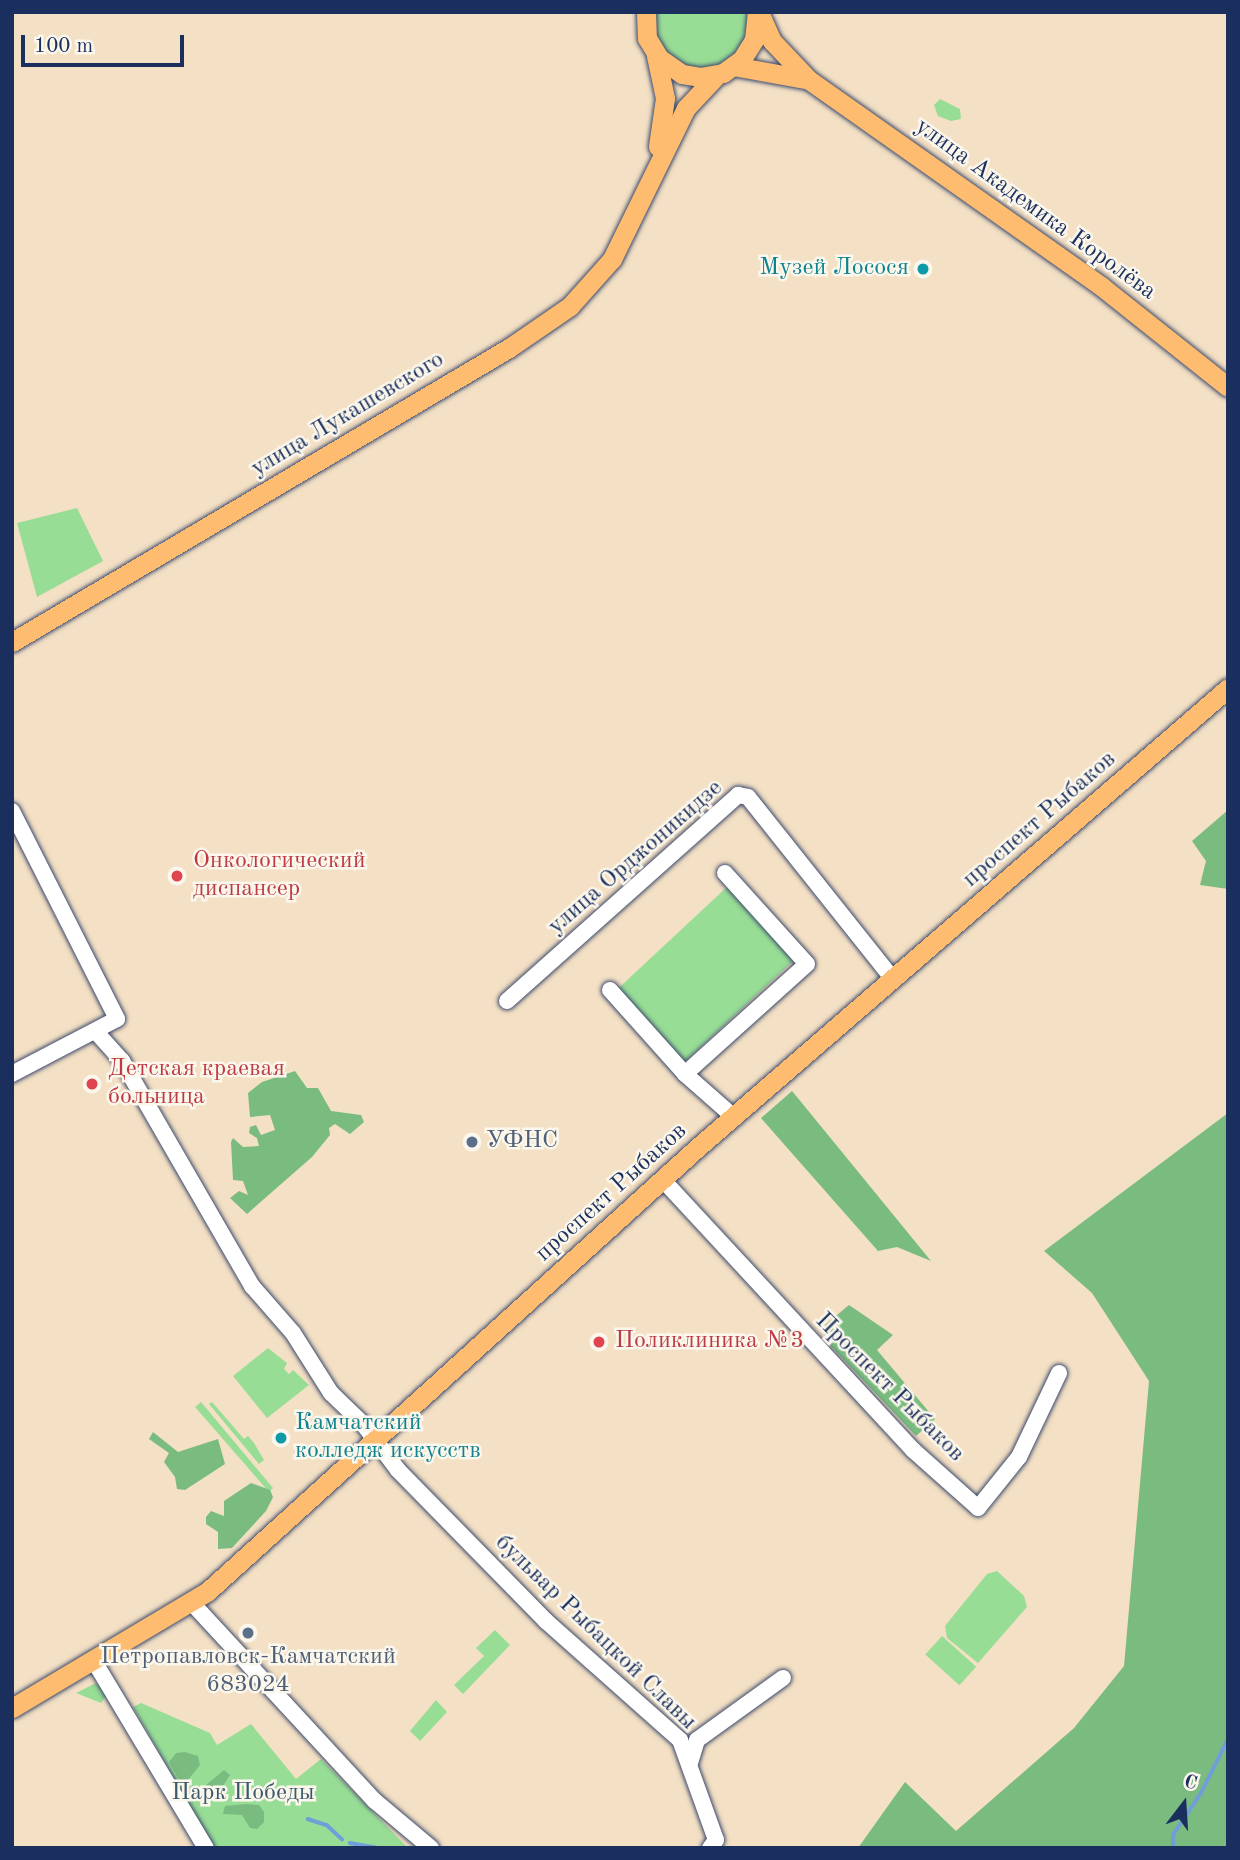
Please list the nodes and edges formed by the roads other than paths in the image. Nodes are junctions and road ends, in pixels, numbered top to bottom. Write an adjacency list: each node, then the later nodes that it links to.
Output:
1 (758, 12): 4 (main road, улица Лукашевского); 5 (main road, улица Академика Королёва)
2 (643, 16): 3 (main road, улица Лукашевского)
3 (654, 51): 4 (main road, улица Академика Королёва); 6 (main road, улица Лукашевского)
4 (725, 70): 5 (main road, улица Академика Королёва); 6 (main road, улица Лукашевского)
5 (808, 80): 7 (main road, улица Академика Королёва)
6 (652, 173): 8 (main road, улица Лукашевского)
7 (1228, 387)
8 (12, 642)
9 (1228, 688): 12 (main road, проспект Рыбаков)
10 (12, 811): 15 (street)
11 (725, 873): 17 (street)
12 (893, 979): 14 (street, улица Орджоникидзе); 18 (main road, проспект Рыбаков)
13 (610, 990): 17 (street)
14 (507, 1001)
15 (97, 1033): 16 (street); 21 (street, бульвар Рыбацкой Славы)
16 (12, 1074)
17 (685, 1074): 18 (street)
18 (734, 1116): 19 (main road, проспект Рыбаков)
19 (663, 1180): 20 (street, Проспект Рыбаков); 21 (main road, проспект Рыбаков)
20 (1059, 1373)
21 (374, 1440): 22 (main road, проспект Рыбаков); 26 (street, бульвар Рыбацкой Славы)
22 (192, 1603): 23 (main road, проспект Рыбаков); 28 (street)
23 (94, 1661): 25 (main road, проспект Рыбаков); 27 (street)
24 (783, 1678): 26 (street)
25 (12, 1708)
26 (690, 1763): 29 (street, бульвар Рыбацкой Славы)
27 (206, 1848)
28 (431, 1848)
29 (710, 1848)

